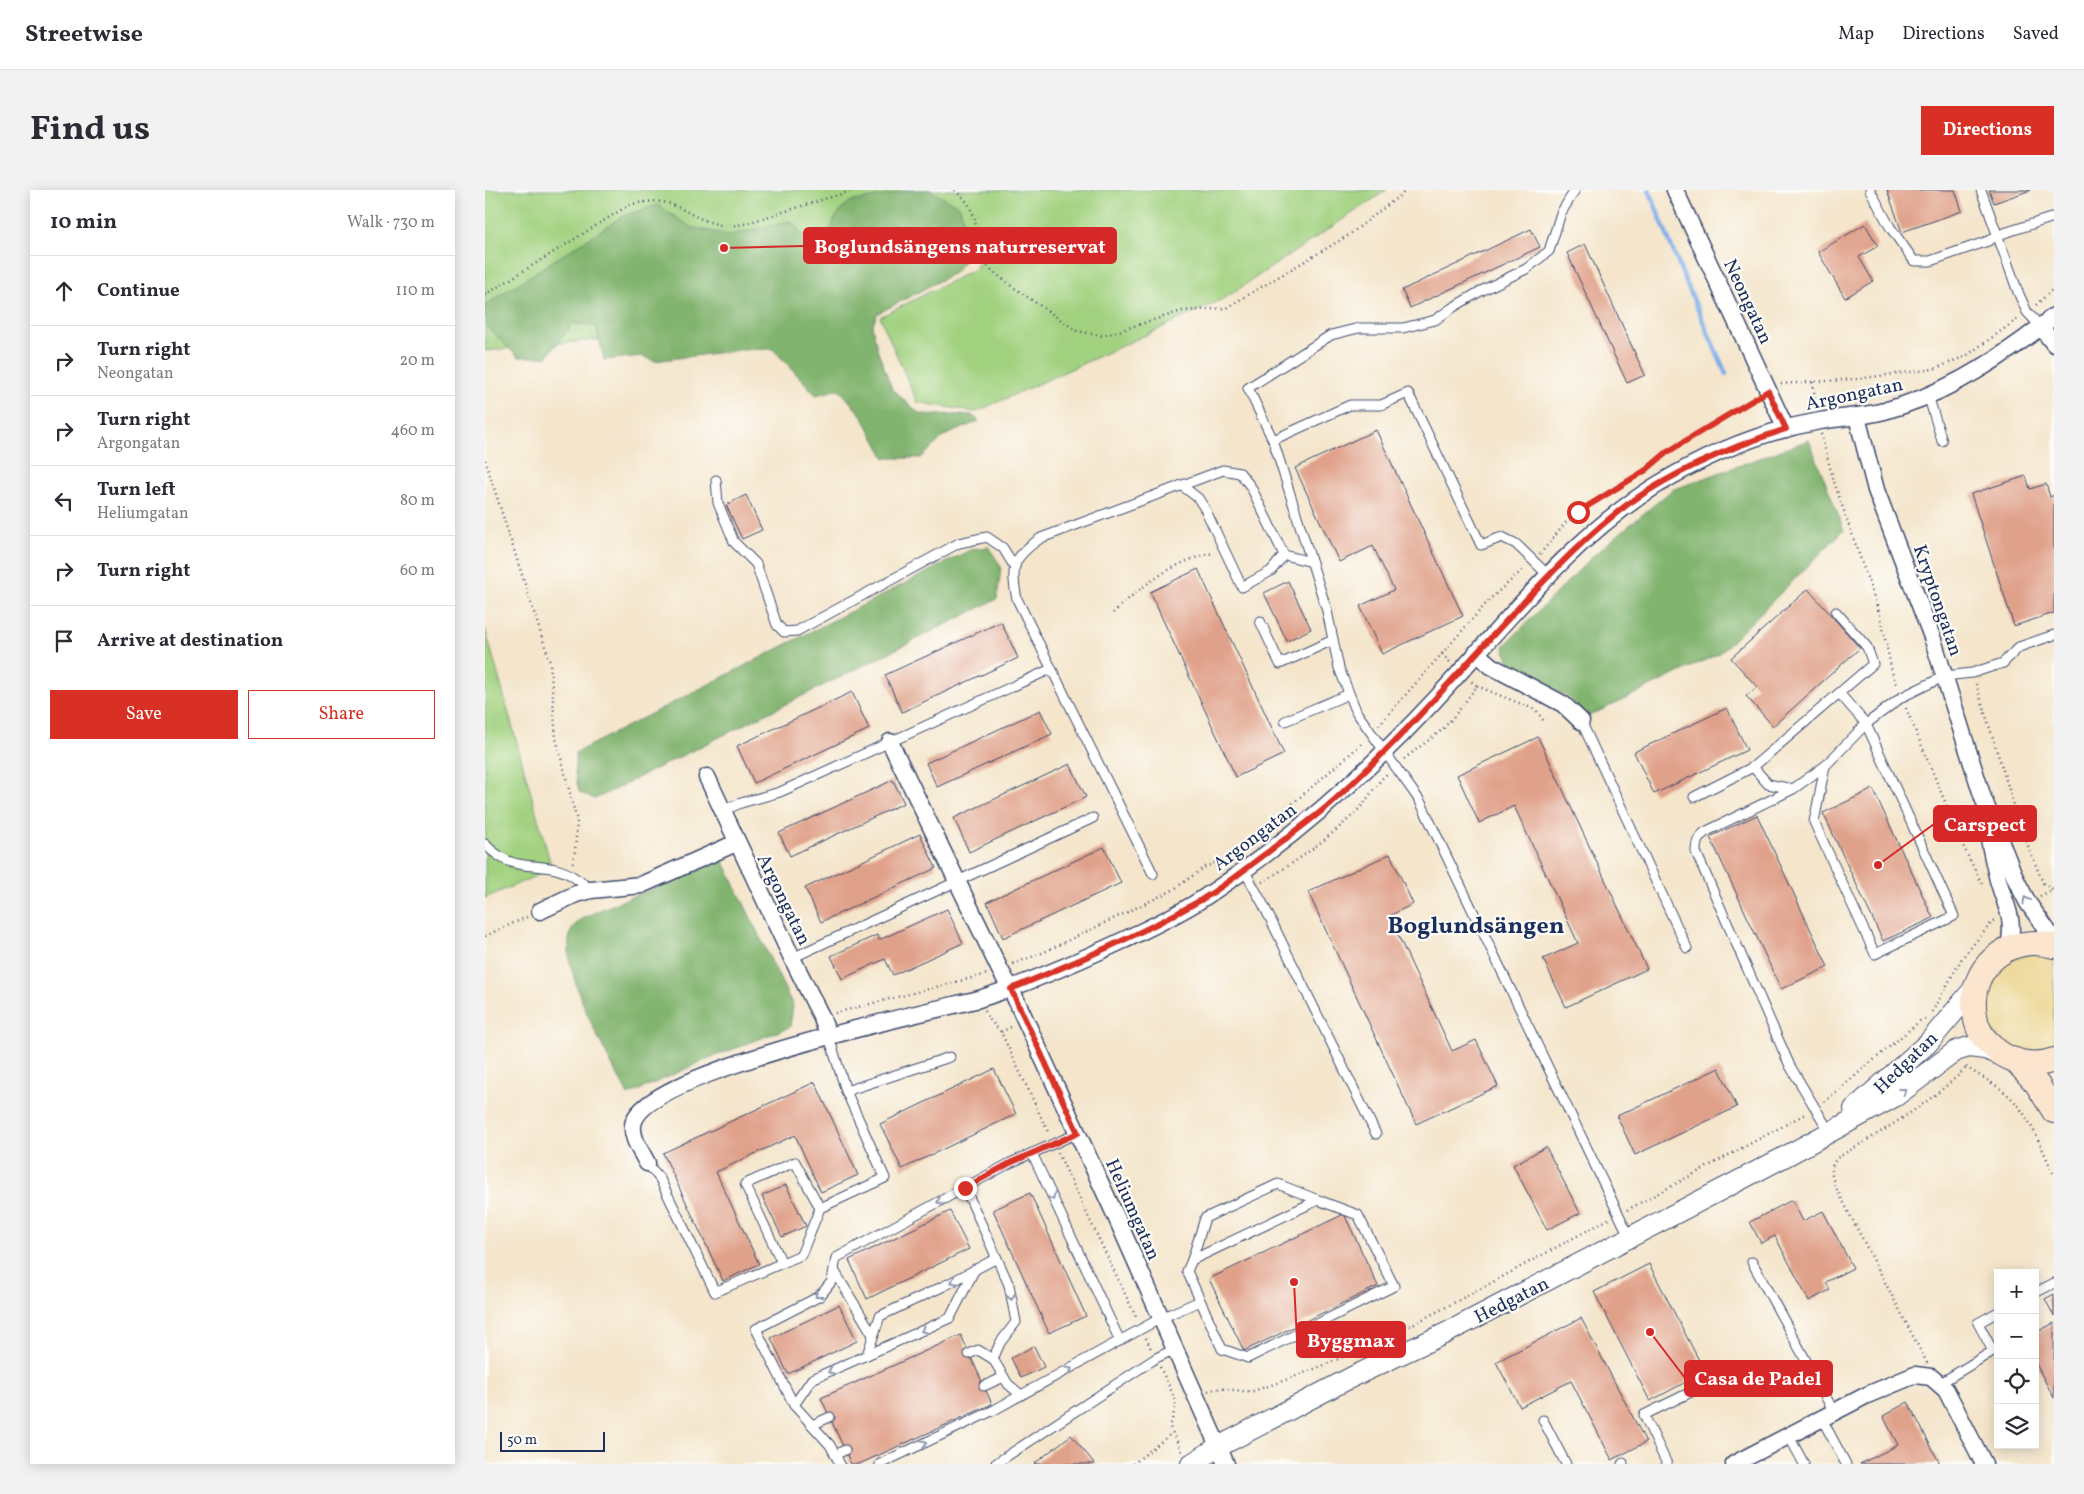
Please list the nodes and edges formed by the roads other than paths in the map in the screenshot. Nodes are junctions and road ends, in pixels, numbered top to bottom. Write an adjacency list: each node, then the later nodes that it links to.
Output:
1 (1575, 190): 13 (lane)
2 (1675, 190): 12 (street, Neongatan)
3 (1871, 190): 6 (lane)
4 (1981, 190): 6 (lane)
5 (2054, 217): 6 (lane)
6 (1998, 235): 8 (lane)
7 (2054, 316): 8 (street, Argongatan)
8 (2041, 327): 9 (street); 10 (street, Argongatan)
9 (2054, 344)
10 (1928, 395): 11 (street, Argongatan); 14 (lane)
11 (1857, 417): 12 (street, Argongatan); 27 (street, Kryptongatan)
12 (1786, 429): 20 (street, Argongatan)
13 (1273, 440): 18 (lane); 20 (lane)
14 (1942, 441)
15 (716, 480): 19 (lane)
16 (1181, 485): 17 (lane); 17 (lane); 19 (lane)
17 (1284, 555): 18 (lane)
18 (1311, 562): 24 (lane)
19 (1014, 566): 26 (lane)
20 (1549, 576): 25 (street, Argongatan)
21 (1836, 612): 29 (lane)
22 (1259, 621): 24 (lane)
23 (2054, 635): 27 (lane)
24 (1333, 640): 28 (lane)
25 (1476, 652): 31 (street); 34 (street, Argongatan)
26 (1051, 669): 33 (lane); 46 (lane)
27 (1945, 676): 32 (lane); 40 (street, Kryptongatan)
28 (1349, 694): 30 (lane); 34 (lane)
29 (1840, 694): 32 (lane); 36 (lane)
30 (1285, 722)
31 (1581, 722): 53 (lane)
32 (1866, 724): 35 (lane); 35 (lane)
33 (890, 742): 41 (lane); 47 (street)
34 (1385, 753): 45 (street, Argongatan); 71 (lane)
35 (1825, 766): 38 (lane)
36 (1753, 767): 38 (lane); 39 (lane)
37 (707, 777): 41 (street, Argongatan)
38 (1793, 789): 63 (lane)
39 (1694, 797)
40 (1983, 798): 50 (street, Kryptongatan, one-way to 40); 52 (street, Kryptongatan)
41 (722, 811): 43 (street, Argongatan)
42 (1093, 818): 47 (lane)
43 (736, 843): 48 (street); 54 (street, Argongatan)
44 (485, 844): 48 (lane)
45 (1244, 870): 56 (street, Argongatan); 65 (lane)
46 (1153, 874)
47 (957, 880): 54 (lane); 56 (street)
48 (591, 890): 49 (street)
49 (540, 911)
50 (2054, 940)
51 (2054, 946): 52 (main road)
52 (2009, 947): 55 (main road)
53 (1687, 948)
54 (792, 958): 57 (street, Argongatan)
55 (1976, 986): 59 (main road); 63 (street, Hedgatan)
56 (1011, 989): 57 (street, Argongatan); 64 (street, Heliumgatan)
57 (829, 1037): 61 (lane); 67 (street, Argongatan)
58 (950, 1057): 61 (lane)
59 (2010, 1059): 60 (main road); 62 (main road); 63 (street, Hedgatan, one-way to 59)
60 (2054, 1060)
61 (846, 1091): 70 (lane)
62 (2054, 1111)
63 (1829, 1131): 71 (street, Hedgatan)
64 (1078, 1133): 66 (lane); 82 (street, Heliumgatan)
65 (1376, 1134)
66 (1032, 1153): 68 (lane); 84 (lane, one-way to 84)
67 (647, 1163): 75 (lane)
68 (965, 1188): 72 (lane); 77 (lane, one-way to 77)
69 (1318, 1200): 73 (lane); 73 (lane); 80 (lane)
70 (820, 1208): 75 (lane); 75 (lane)
71 (1630, 1238): 102 (street, Hedgatan)
72 (997, 1258): 76 (lane); 88 (lane, one-way to 88)
73 (1192, 1260): 80 (lane)
74 (1752, 1262): 95 (lane)
75 (782, 1263)
76 (975, 1269): 83 (lane, one-way to 83); 87 (lane, one-way to 87)
77 (834, 1270): 83 (lane); 94 (lane, one-way to 94)
78 (2054, 1283): 79 (lane)
79 (2039, 1291)
80 (1200, 1301): 82 (lane)
81 (1994, 1314): 90 (lane)
82 (1161, 1318): 84 (lane); 85 (street, Heliumgatan)
83 (873, 1335): 87 (lane)
84 (1120, 1341): 93 (lane, one-way to 84)
85 (1175, 1349): 102 (street, Heliumgatan); 106 (lane)
86 (969, 1354): 88 (lane)
87 (867, 1355): 94 (lane, one-way to 94)
88 (993, 1359): 89 (lane)
89 (1004, 1378): 91 (lane); 93 (lane)
90 (1939, 1384): 95 (street); 112 (street)
91 (984, 1386)
92 (1693, 1391): 108 (lane)
93 (1021, 1395): 105 (lane, one-way to 93)
94 (794, 1405): 98 (lane)
95 (1828, 1416): 99 (street); 111 (lane)
96 (830, 1417): 98 (lane)
97 (1543, 1420): 107 (lane)
98 (812, 1425): 101 (lane)
99 (1789, 1436): 109 (street); 110 (lane)
100 (845, 1450): 101 (lane)
101 (835, 1455): 104 (lane)
102 (1222, 1456): 103 (street, Hedgatan)
103 (1187, 1459)
104 (840, 1464)
105 (880, 1464)
106 (995, 1464)
107 (1566, 1464)
108 (1667, 1464)
109 (1734, 1464)
110 (1804, 1464)
111 (1846, 1464)
112 (1984, 1464)

